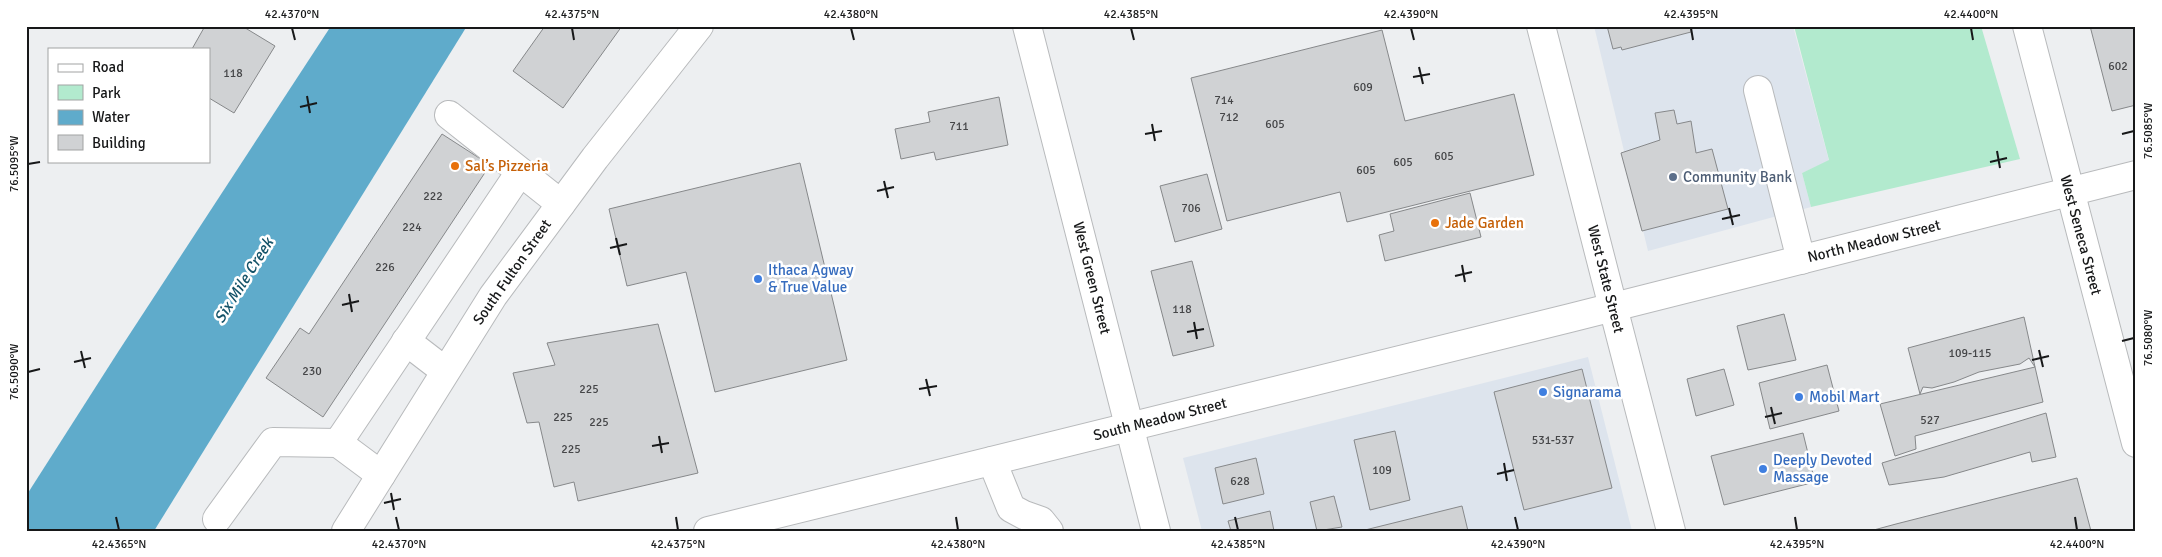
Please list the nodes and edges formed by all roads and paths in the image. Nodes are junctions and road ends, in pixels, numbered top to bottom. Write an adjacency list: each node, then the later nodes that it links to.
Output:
1 (699, 26): 10 (main road, South Fulton Street)
2 (1027, 26): 15 (main road, West Green Street)
3 (1541, 26): 12 (main road, West State Street)
4 (2027, 26): 9 (main road, West Seneca Street)
5 (1758, 90): 11 (main road)
6 (449, 115): 7 (main road)
7 (520, 172): 10 (main road); 13 (main road)
8 (2136, 175): 9 (main road, North Meadow Street)
9 (2069, 192): 11 (main road, North Meadow Street); 17 (main road, West Seneca Street)
10 (561, 204): 14 (main road, South Fulton Street)
11 (1801, 260): 12 (main road, North Meadow Street)
12 (1613, 307): 15 (main road, South Meadow Street); 25 (main road, West State Street)
13 (406, 341): 14 (main road); 16 (main road)
14 (446, 371): 19 (main road, South Fulton Street)
15 (1130, 427): 18 (main road, South Meadow Street); 24 (main road, West Green Street)
16 (338, 443): 19 (main road); 20 (main road)
17 (2136, 443)
18 (992, 461): 22 (main road, South Meadow Street); 23 (main road)
19 (381, 475): 21 (main road, South Fulton Street)
20 (218, 520)
21 (346, 531)
22 (708, 531)
23 (1049, 531)
24 (1156, 531)
25 (1671, 531)

